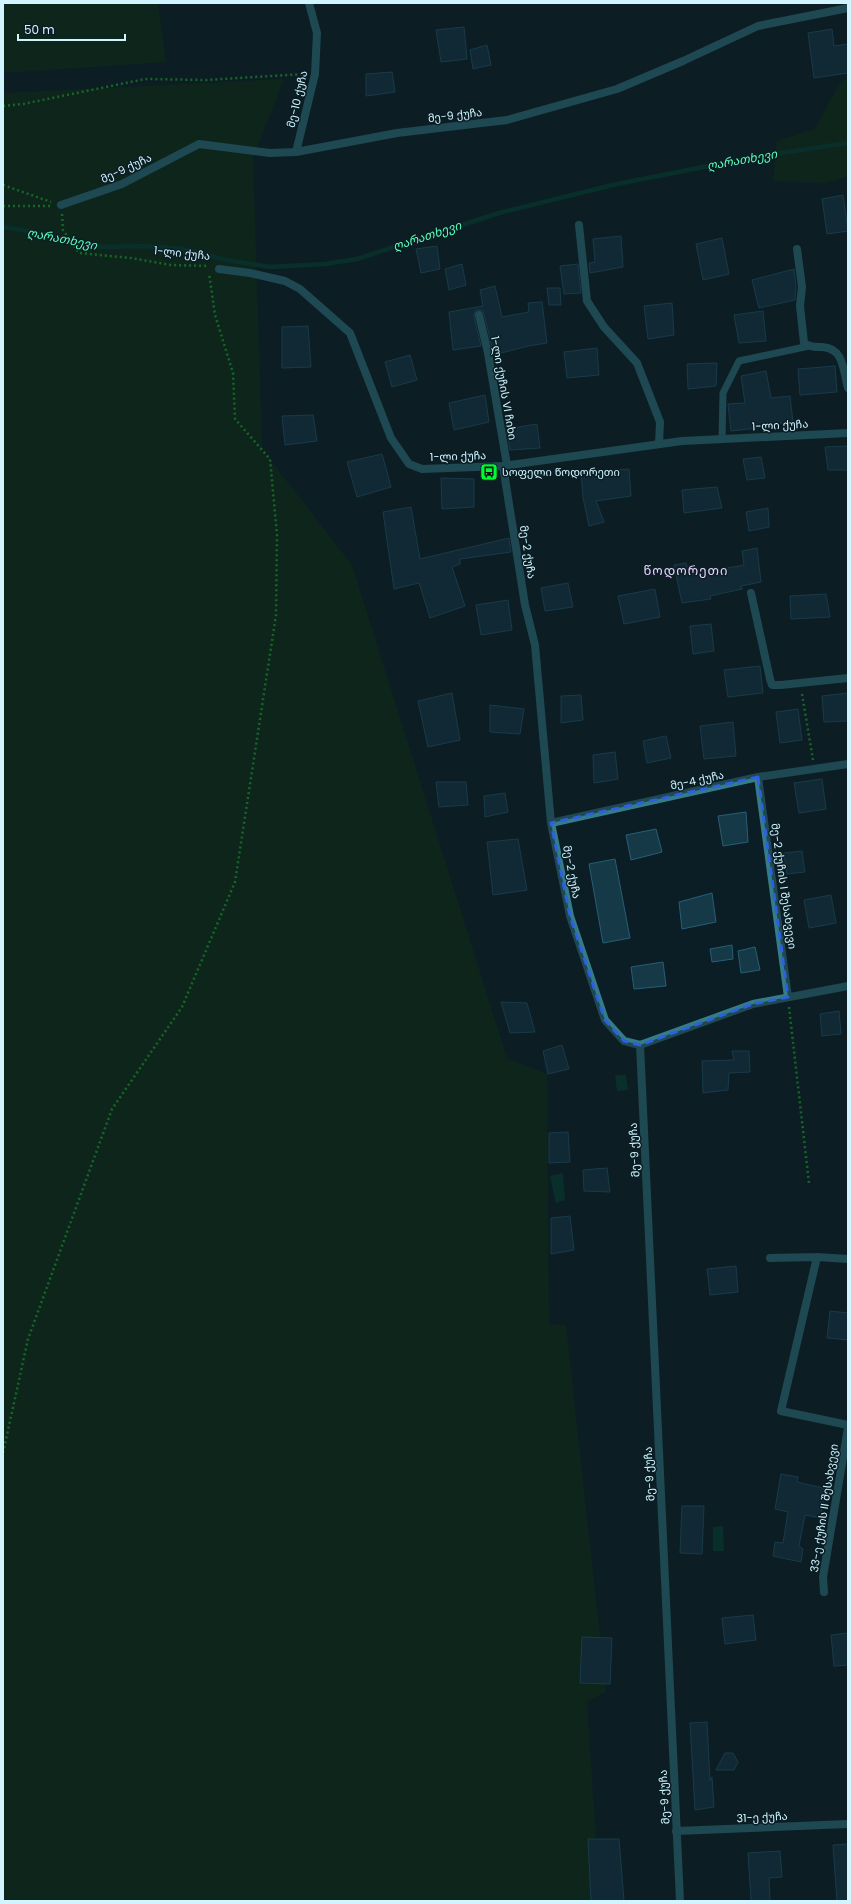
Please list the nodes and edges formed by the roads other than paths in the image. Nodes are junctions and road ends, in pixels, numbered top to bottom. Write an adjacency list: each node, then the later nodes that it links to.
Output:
1 (309, 3): 3 (street, მე-10 ქუჩა)
2 (848, 8): 3 (street, მე-9 ქუჩა)
3 (296, 152): 4 (street, მე-9 ქუჩა)
4 (61, 206)
5 (579, 225): 13 (street)
6 (797, 249): 9 (street)
7 (219, 269): 14 (street, 1-ლი ქუჩა)
8 (478, 315): 14 (street, 1-ლი ქუჩის VI ჩიხი)
9 (809, 346): 10 (street); 12 (lane)
10 (848, 388)
11 (848, 433): 12 (street, 1-ლი ქუჩა)
12 (722, 439): 13 (street, 1-ლი ქუჩა)
13 (659, 444): 14 (street, 1-ლი ქუჩა)
14 (505, 465): 19 (street, მე-2 ქუჩა)
15 (751, 593): 16 (street)
16 (848, 678)
17 (848, 764): 18 (street, მე-4 ქუჩა)
18 (758, 777): 19 (street, მე-4 ქუჩა); 21 (street, მე-2 ქუჩის I შესახვევი)
19 (551, 823): 22 (street, მე-2 ქუჩა)
20 (848, 986): 21 (street)
21 (788, 997): 22 (street)
22 (640, 1045): 29 (street, მე-9 ქუჩა)
23 (817, 1257): 24 (street); 25 (street); 26 (street)
24 (770, 1258)
25 (848, 1259)
26 (848, 1426): 27 (street, 33-ე ქუჩის II შესახვევი)
27 (824, 1592)
28 (848, 1824): 29 (street, 31-ე ქუჩა)
29 (676, 1831): 30 (street, მე-9 ქუჩა)
30 (680, 1901)

